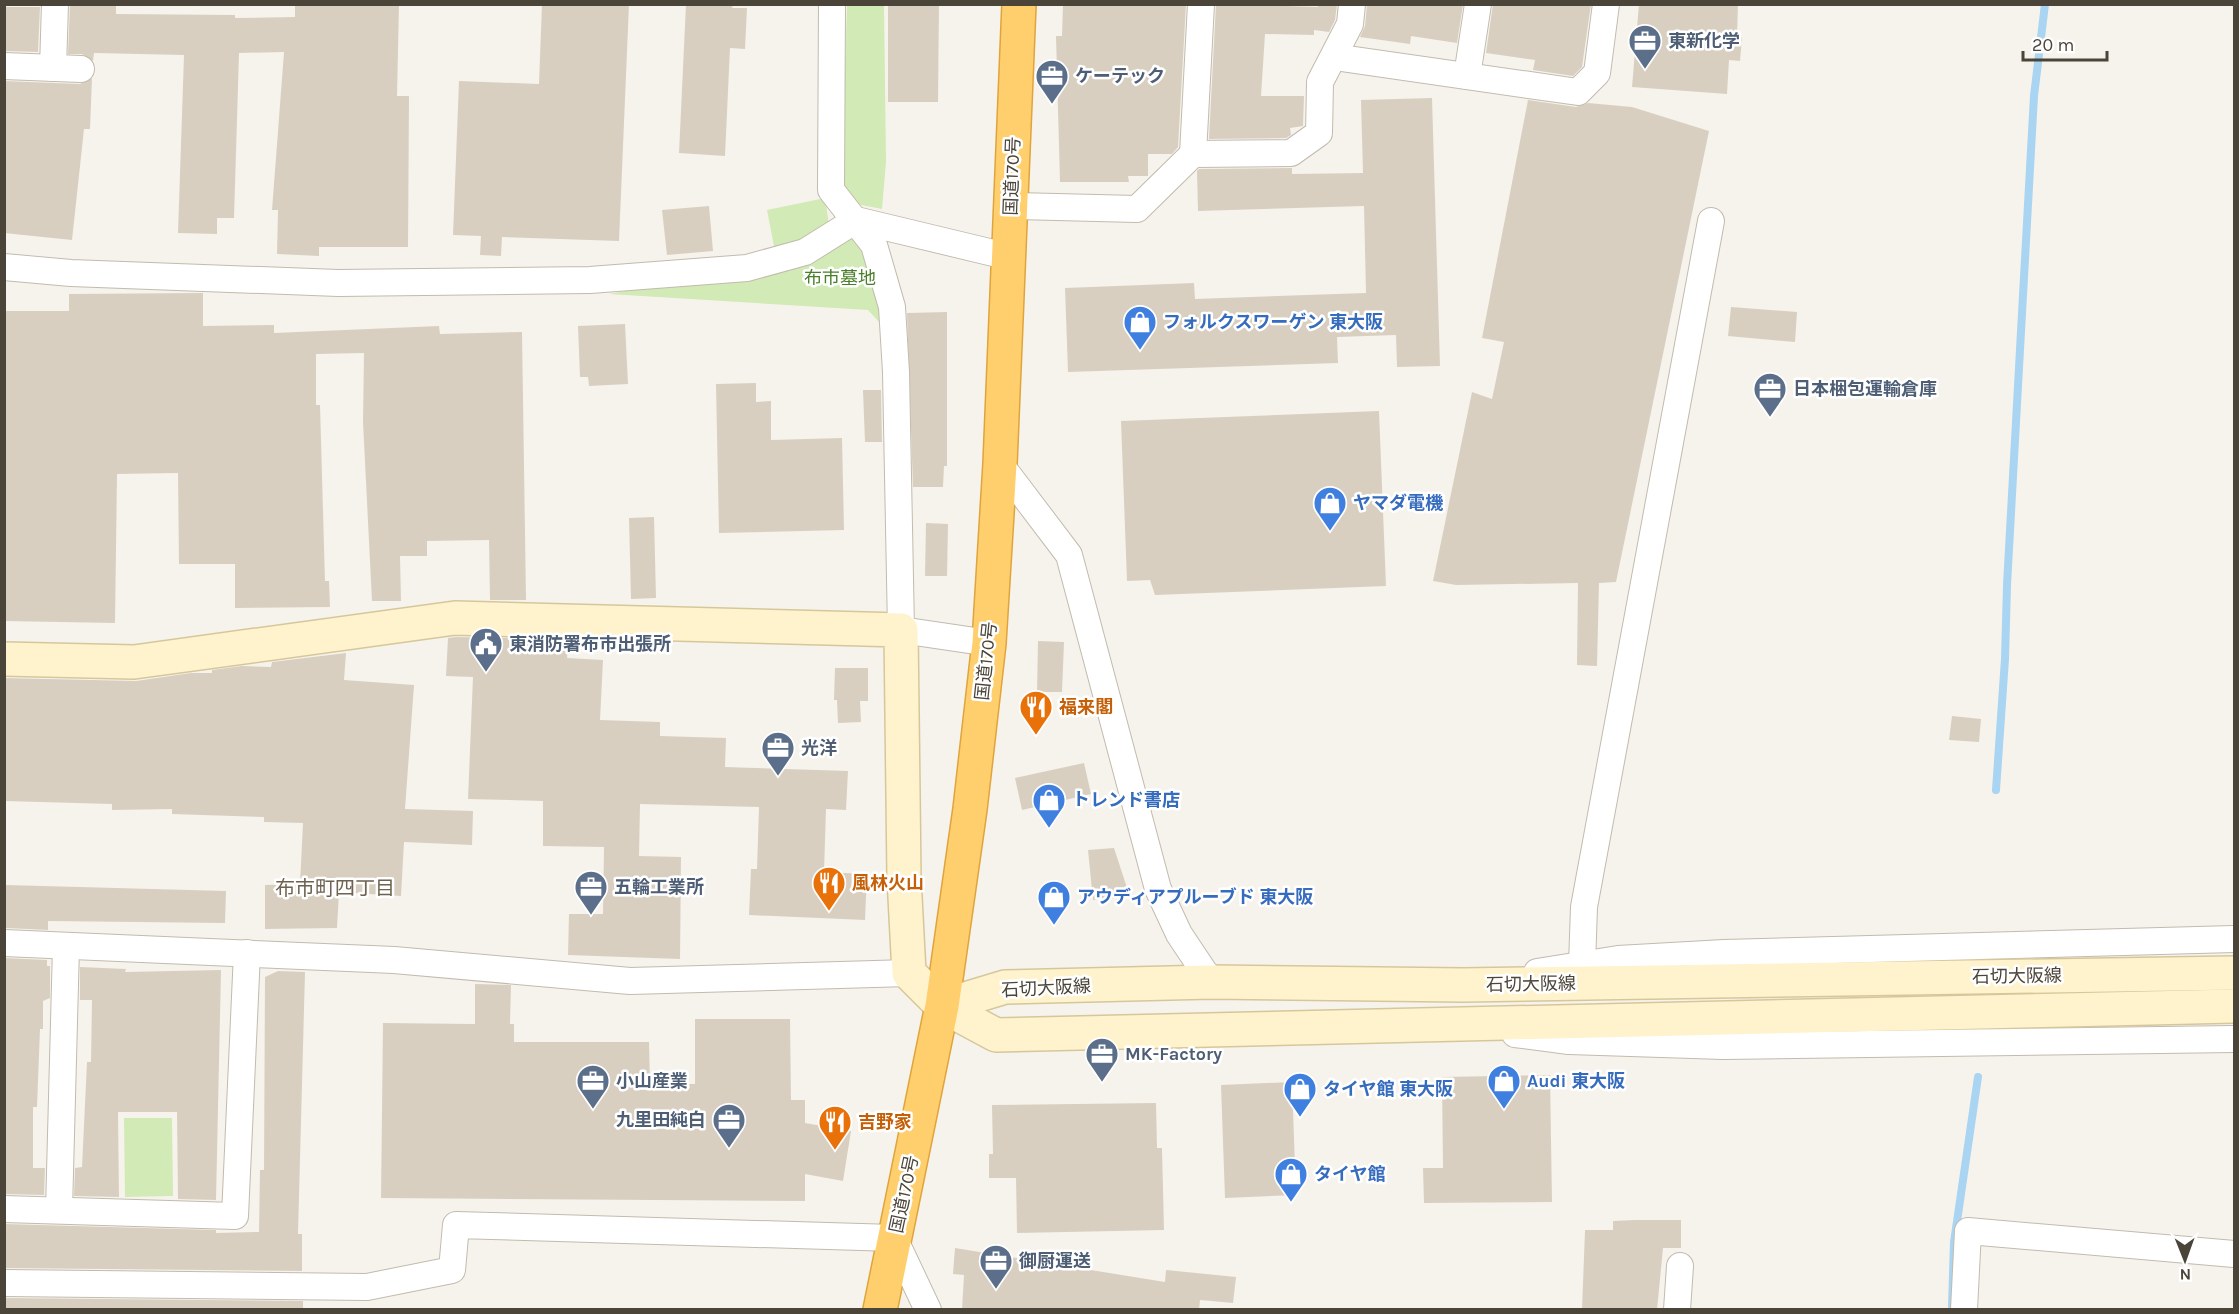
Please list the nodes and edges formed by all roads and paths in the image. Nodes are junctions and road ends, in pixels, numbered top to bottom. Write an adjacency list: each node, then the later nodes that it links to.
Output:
1 (55, 4): 10 (street)
2 (832, 4): 15 (street)
3 (1019, 4): 14 (highway, 国道170号)
4 (1202, 4): 13 (street)
5 (1352, 4): 8 (street)
6 (1478, 4): 12 (street)
7 (1606, 4): 12 (street)
8 (1334, 57): 12 (street); 13 (street)
9 (4, 66): 10 (street)
10 (53, 68): 11 (street)
11 (81, 69)
12 (1467, 76)
13 (1193, 154): 14 (street)
14 (1011, 206): 17 (highway, 国道170号)
15 (856, 220): 17 (street); 18 (street); 20 (street)
16 (1712, 221): 27 (street)
17 (1010, 258): 19 (highway, 国道170号)
18 (4, 267)
19 (1000, 464): 21 (highway, 国道170号); 30 (street)
20 (901, 630): 21 (street); 22 (main road); 29 (main road)
21 (989, 643): 32 (highway, 国道170号)
22 (4, 659)
23 (2235, 939): 27 (street)
24 (4, 943): 25 (street)
25 (66, 947): 26 (street); 37 (street)
26 (247, 953): 29 (street); 37 (street)
27 (1582, 965): 31 (street)
28 (2235, 972): 31 (main road, 石切大阪線)
29 (909, 973): 32 (main road)
30 (1211, 982): 31 (main road, 石切大阪線); 32 (main road, 石切大阪線)
31 (1463, 985)
32 (942, 1006): 34 (main road, 石切大阪線); 38 (highway, 国道170号)
33 (2235, 1006): 34 (main road, 石切大阪線)
34 (1461, 1026): 35 (street)
35 (2235, 1039)
36 (4, 1209): 37 (street)
37 (59, 1210)
38 (894, 1238): 41 (street); 42 (highway, 国道170号); 43 (street)
39 (2235, 1254): 45 (street)
40 (1680, 1266): 44 (street)
41 (4, 1283)
42 (879, 1310)
43 (928, 1310)
44 (1677, 1310)
45 (1964, 1310)

